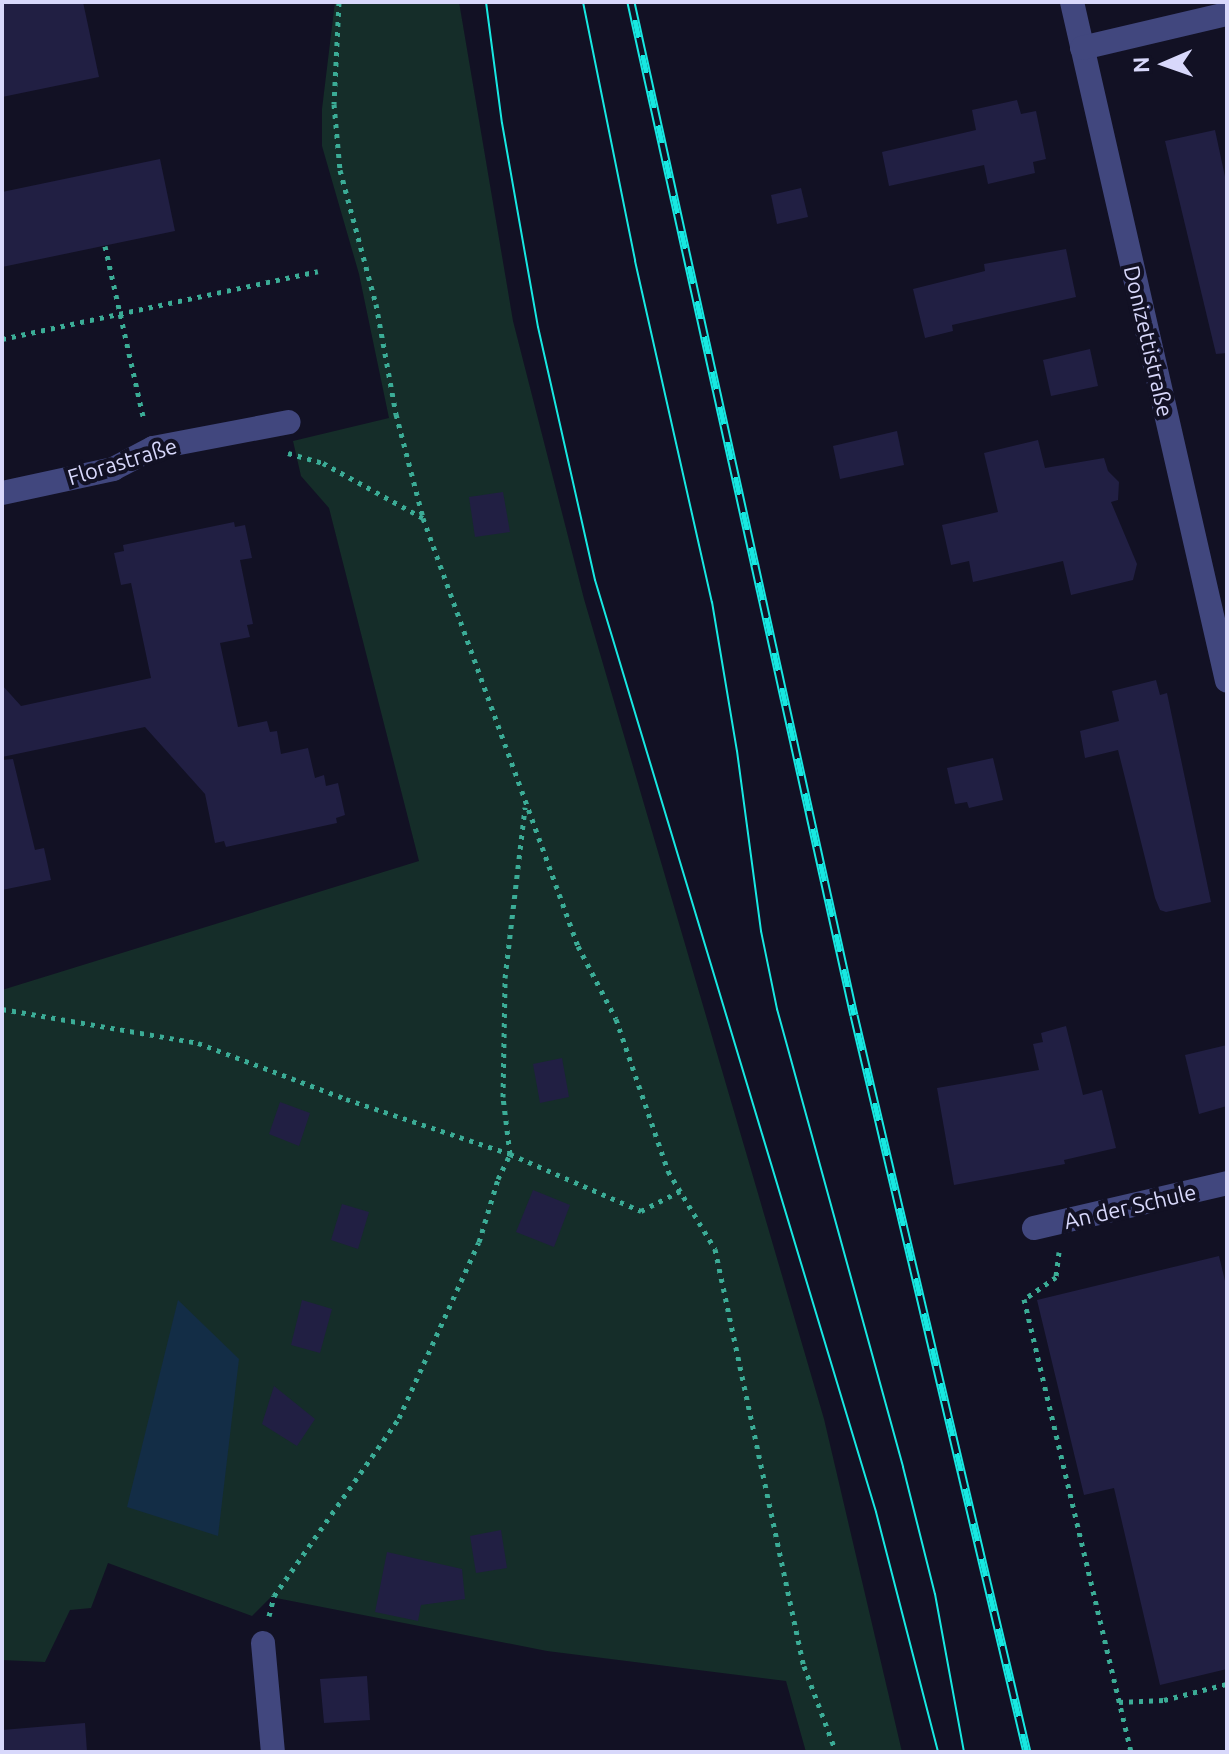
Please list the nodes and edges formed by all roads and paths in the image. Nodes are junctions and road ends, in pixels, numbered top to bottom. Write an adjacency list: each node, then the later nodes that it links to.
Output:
1 (339, 2): 12 (path)
2 (1072, 2): 4 (street, Donizettistraße)
3 (1227, 14): 4 (street)
4 (1082, 48): 13 (street, Donizettistraße)
5 (105, 246): 7 (path)
6 (318, 271): 7 (path)
7 (120, 313): 8 (path); 10 (path)
8 (2, 339)
9 (283, 423): 10 (street, Florastraße); 12 (path)
10 (153, 448): 11 (street, Florastraße)
11 (2, 493)
12 (423, 518): 14 (path)
13 (1227, 681)
14 (525, 806): 16 (path); 18 (path)
15 (2, 1009): 16 (path)
16 (510, 1154): 18 (path); 21 (path)
17 (1227, 1183): 19 (street, An der Schule)
18 (680, 1191): 25 (path)
19 (1034, 1228)
20 (1059, 1252): 23 (path)
21 (263, 1643): 24 (street)
22 (1227, 1684): 23 (path)
23 (1119, 1702): 26 (path)
24 (273, 1752)
25 (836, 1752)
26 (1131, 1752)

